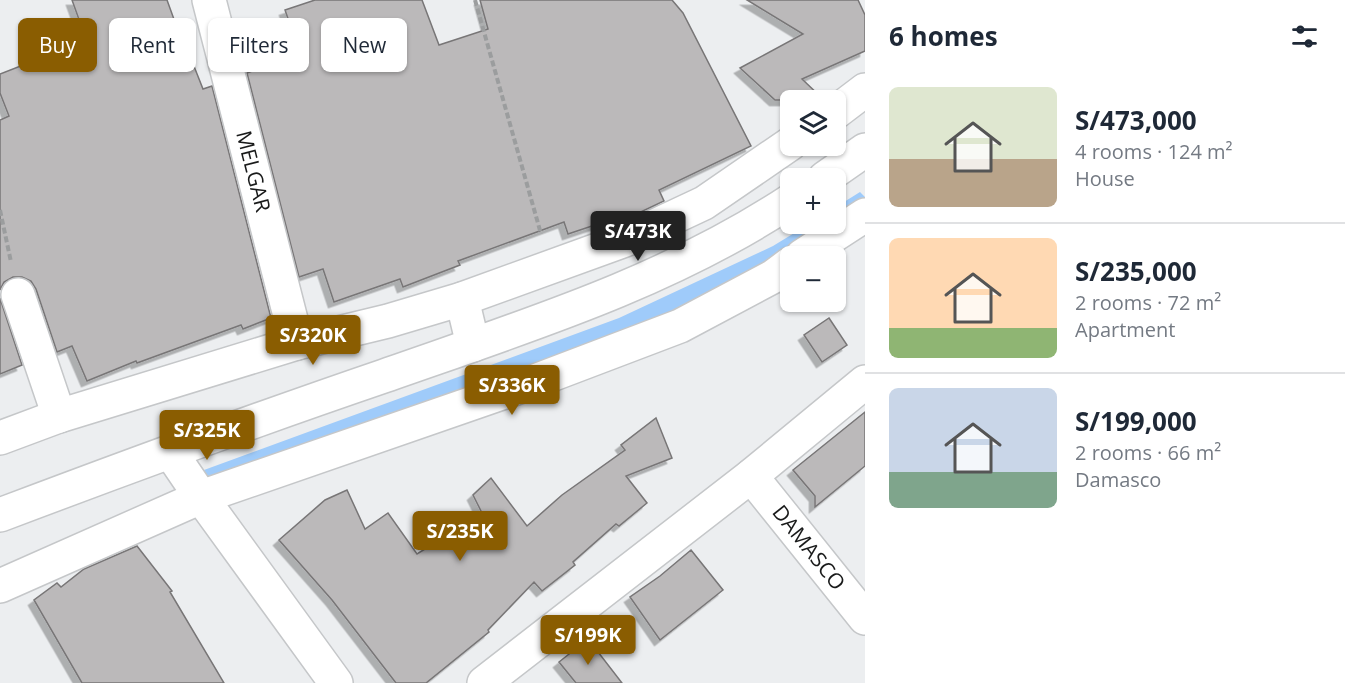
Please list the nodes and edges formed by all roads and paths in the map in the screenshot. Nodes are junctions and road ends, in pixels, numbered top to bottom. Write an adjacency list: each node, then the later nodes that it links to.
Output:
1 (209, 0): 18 (street, MELGAR)
2 (475, 0): 14 (path)
3 (865, 90): 4 (street)
4 (846, 104)
5 (865, 150): 7 (street)
6 (780, 151): 8 (street)
7 (839, 168)
8 (704, 203): 12 (street); 14 (street)
9 (780, 207): 12 (street)
10 (0, 210): 16 (path)
11 (865, 215): 13 (street)
12 (723, 242): 19 (street)
13 (817, 246)
14 (550, 267): 17 (street)
15 (780, 272): 25 (street)
16 (18, 296): 21 (street)
17 (462, 299): 18 (street); 19 (street)
18 (297, 344): 21 (street)
19 (473, 345): 23 (street)
20 (865, 382): 24 (street)
21 (59, 416): 22 (street)
22 (0, 438)
23 (171, 453): 25 (street); 26 (street)
24 (751, 476): 28 (street, DAMASCO); 30 (street)
25 (201, 497): 27 (street); 29 (street)
26 (0, 515)
27 (0, 586)
28 (865, 618)
29 (336, 683)
30 (484, 683)

